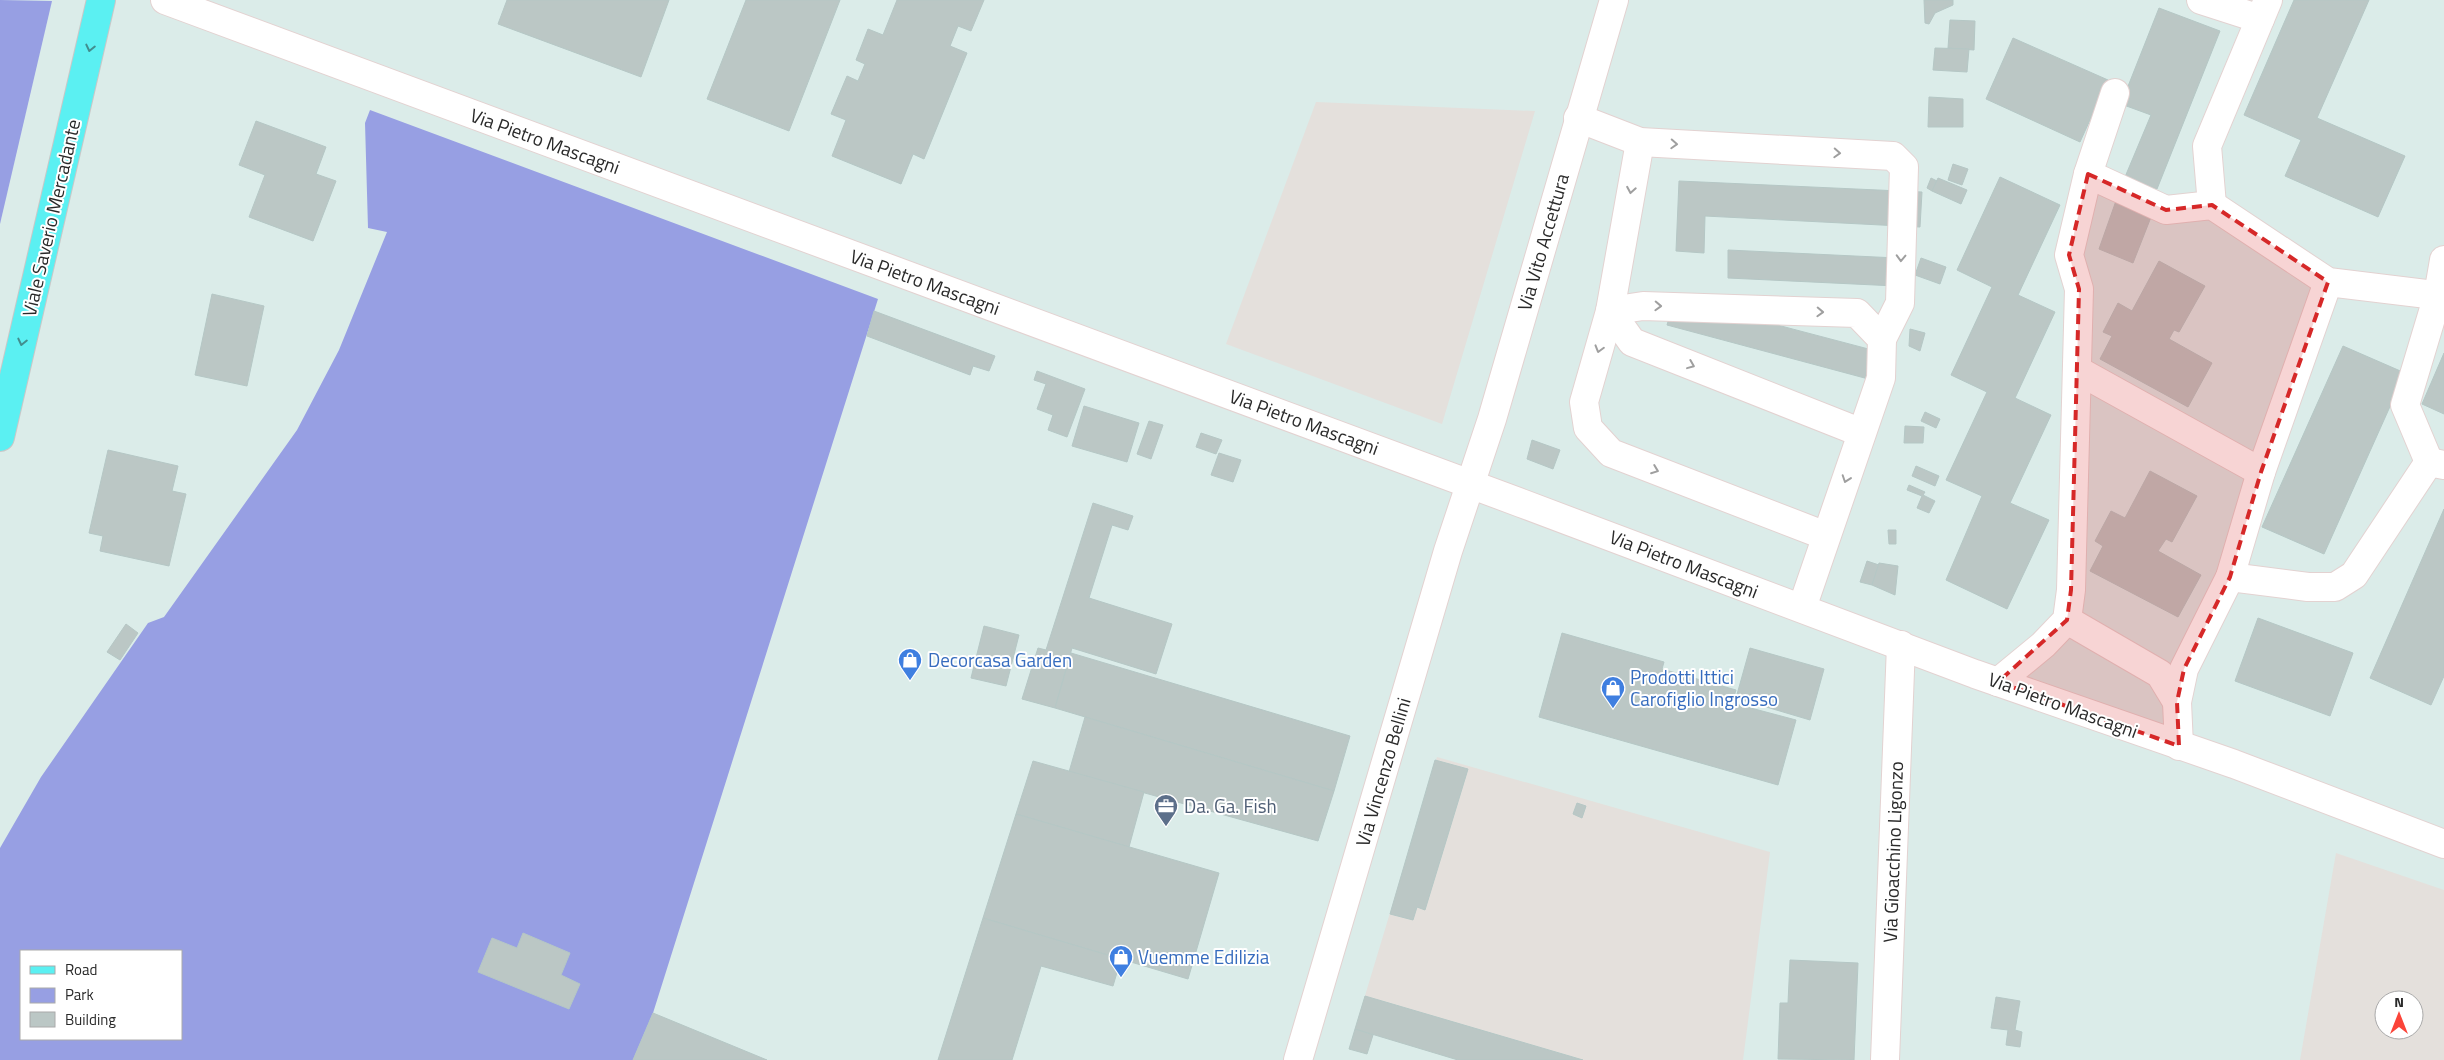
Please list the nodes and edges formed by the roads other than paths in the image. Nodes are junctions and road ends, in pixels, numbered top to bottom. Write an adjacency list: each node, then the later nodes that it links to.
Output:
1 (101, 0): 18 (main road, Viale Saverio Mercadante, one-way to 18)
2 (165, 0): 21 (street, Via Pietro Mascagni)
3 (1614, 0): 7 (street, Via Vito Accettura)
4 (2201, 0): 5 (street)
5 (2264, 9): 10 (street)
6 (2116, 93): 9 (street)
7 (1578, 118): 8 (street); 21 (street, Via Vito Accettura)
8 (1640, 142): 14 (street, one-way to 14); 15 (street, one-way to 15)
9 (2088, 174): 10 (street); 16 (street)
10 (2212, 205): 12 (street)
11 (2444, 260): 13 (street)
12 (2328, 282): 13 (street); 20 (street)
13 (2441, 296): 19 (street)
14 (1610, 312): 15 (street, one-way to 15); 17 (street, one-way to 17); 22 (street, one-way to 22)
15 (1882, 339): 17 (street)
16 (2077, 370): 20 (street); 25 (street)
17 (1862, 433): 22 (street, one-way to 22)
18 (0, 437)
19 (2436, 464): 23 (street)
20 (2262, 472): 23 (street)
21 (1470, 484): 24 (street, Via Pietro Mascagni); 31 (street, Via Vincenzo Bellini)
22 (1826, 536): 24 (street)
23 (2230, 577): 28 (street)
24 (1802, 608): 26 (street, Via Pietro Mascagni)
25 (2067, 620): 27 (street); 28 (street)
26 (1901, 645): 27 (street, Via Pietro Mascagni); 32 (street, Via Gioacchino Ligonzo)
27 (1998, 682): 29 (street, Via Pietro Mascagni)
28 (2176, 702): 29 (street)
29 (2179, 746): 30 (street, Via Pietro Mascagni)
30 (2444, 844)
31 (1298, 1060)
32 (1884, 1060)

